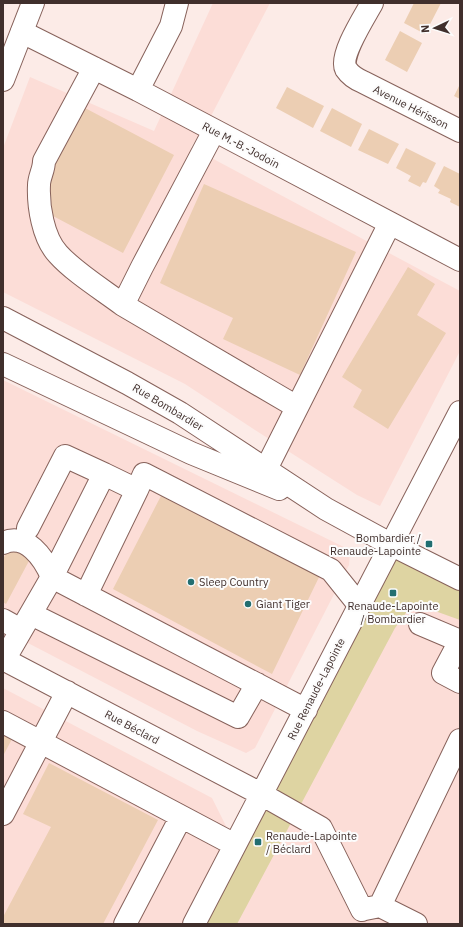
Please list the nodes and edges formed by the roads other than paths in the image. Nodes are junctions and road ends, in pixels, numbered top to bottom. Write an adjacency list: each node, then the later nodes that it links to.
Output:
1 (33, 3): 4 (street)
2 (177, 3): 7 (street)
3 (372, 3): 9 (street, Avenue Hérisson)
4 (22, 32): 5 (street, Rue M.-B.-Jodoin); 6 (street)
5 (94, 68): 7 (street, Rue M.-B.-Jodoin); 12 (street)
6 (3, 80)
7 (138, 90): 8 (street, Rue M.-B.-Jodoin)
8 (214, 131): 10 (street, Rue M.-B.-Jodoin); 12 (street)
9 (460, 131)
10 (390, 223): 11 (street, Rue M.-B.-Jodoin); 15 (street)
11 (460, 260)
12 (123, 305): 15 (street)
13 (3, 318): 17 (street, Rue Bombardier)
14 (3, 364): 20 (street, Rue Bombardier)
15 (297, 407): 17 (street)
16 (460, 412): 23 (street, Rue Renaude-Lapointe)
17 (266, 469): 20 (street, Rue Bombardier)
18 (104, 474): 19 (street); 21 (street); 24 (street)
19 (137, 490): 26 (street); 27 (street)
20 (326, 509): 23 (street, Rue Bombardier)
21 (28, 528)
22 (3, 543): 24 (street)
23 (392, 545): 25 (street, Rue Bombardier); 27 (street, Rue Renaude-Lapointe)
24 (52, 577): 26 (street); 28 (street)
25 (460, 579)
26 (86, 595): 33 (street)
27 (359, 605): 35 (street, Rue Renaude-Lapointe)
28 (18, 621): 31 (street); 33 (street)
29 (420, 624): 30 (street)
30 (460, 641): 32 (street)
31 (4, 659): 34 (street, Rue Béclard)
32 (460, 682)
33 (257, 684): 35 (street)
34 (67, 692): 38 (street); 39 (street, Rue Béclard)
35 (306, 710): 39 (street, Rue Renaude-Lapointe)
36 (3, 722): 38 (street)
37 (460, 740): 43 (street)
38 (41, 742): 40 (street); 41 (street)
39 (261, 794): 42 (street, Rue Renaude-Lapointe); 43 (street, Rue Béclard)
40 (3, 814)
41 (181, 816): 42 (street); 44 (street)
42 (235, 845): 45 (street, Rue Renaude-Lapointe)
43 (365, 913): 46 (street)
44 (125, 924)
45 (194, 924)
46 (416, 924)

